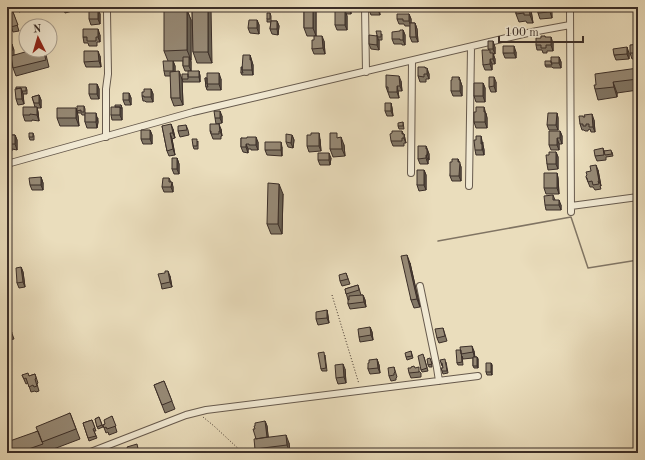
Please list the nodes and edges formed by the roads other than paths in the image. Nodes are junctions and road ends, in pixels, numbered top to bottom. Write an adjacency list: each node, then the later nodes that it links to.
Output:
1 (365, 7): 7 (street)
2 (570, 7): 4 (street)
3 (108, 12): 8 (street)
4 (570, 25): 5 (street); 12 (street)
5 (471, 47): 6 (street); 11 (street)
6 (412, 61): 7 (street); 10 (street)
7 (366, 72): 8 (street)
8 (106, 137): 9 (street)
9 (7, 164)
10 (411, 173)
11 (469, 186)
12 (638, 197)
13 (420, 286): 15 (street)
14 (478, 376): 15 (street)
15 (439, 381): 16 (street)
16 (88, 453)

